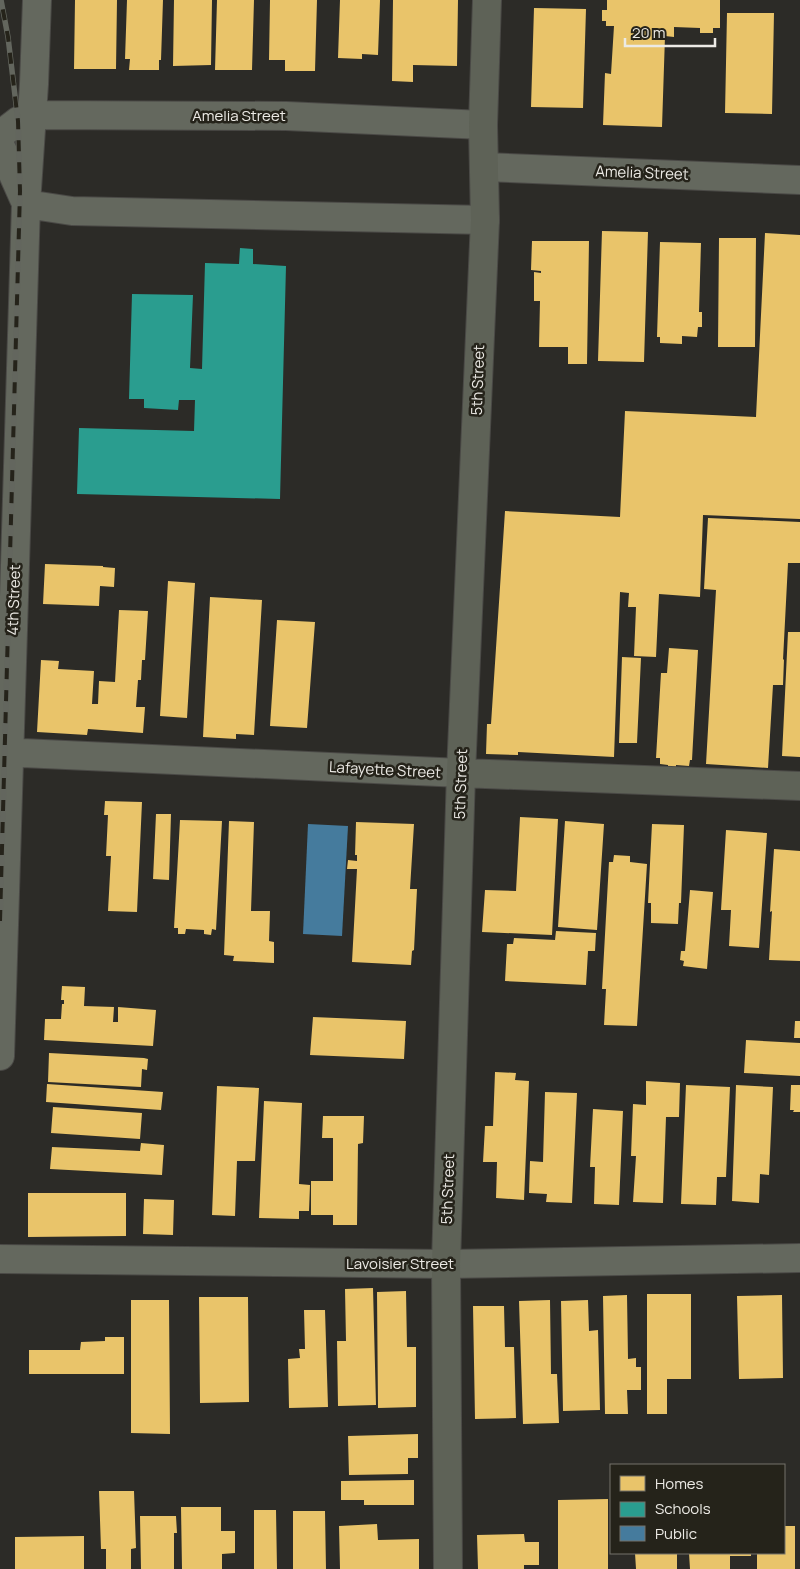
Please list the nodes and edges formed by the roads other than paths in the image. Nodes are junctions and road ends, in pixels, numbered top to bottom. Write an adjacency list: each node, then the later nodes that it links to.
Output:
1 (36, 0): 3 (street, 4th Street)
2 (487, 0): 4 (main road, 5th Street)
3 (31, 115): 4 (street, Amelia Street); 5 (street); 9 (street, 4th Street)
4 (483, 125): 7 (main road, 5th Street)
5 (0, 135)
6 (0, 146): 9 (street)
7 (484, 167): 8 (street, Amelia Street); 10 (main road, 5th Street)
8 (800, 180)
9 (26, 204): 10 (street); 11 (street, 4th Street)
10 (485, 220): 12 (main road, 5th Street)
11 (5, 752): 12 (street, Lafayette Street); 14 (street, 4th Street)
12 (461, 774): 13 (main road, Lafayette Street); 17 (main road, 5th Street)
13 (800, 786)
14 (0, 1056)
15 (800, 1258): 17 (street, Lavoisier Street)
16 (0, 1259): 17 (street, Lavoisier Street)
17 (446, 1264): 18 (main road, 5th Street)
18 (448, 1569)

